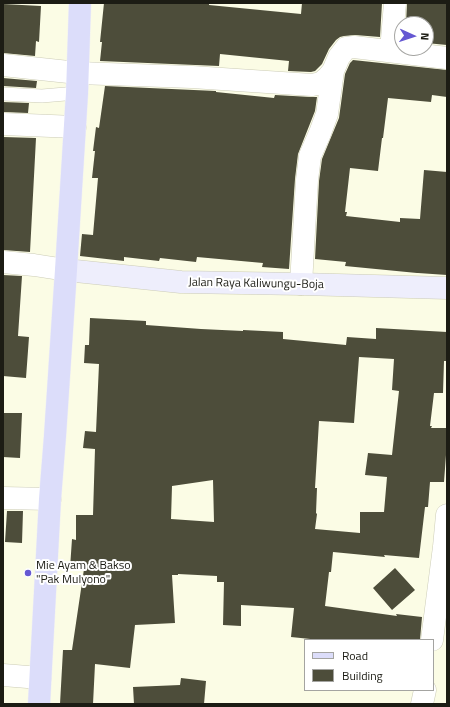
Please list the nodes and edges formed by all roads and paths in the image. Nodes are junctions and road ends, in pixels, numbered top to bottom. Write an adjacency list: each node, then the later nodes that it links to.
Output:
1 (80, 3): 7 (main road)
2 (395, 3): 3 (street)
3 (391, 51): 4 (street); 6 (street)
4 (447, 58)
5 (3, 65): 7 (street)
6 (333, 71): 7 (street); 13 (street)
7 (78, 83): 8 (lane); 10 (main road)
8 (3, 94)
9 (3, 124): 10 (street)
10 (75, 127): 12 (main road)
11 (3, 262): 12 (street)
12 (66, 270): 13 (main road, Jalan Raya Kaliwungu-Boja); 16 (main road)
13 (301, 284): 14 (main road, Jalan Raya Kaliwungu-Boja)
14 (447, 288)
15 (3, 498): 16 (street)
16 (50, 499): 20 (main road)
17 (447, 515): 18 (street)
18 (432, 639)
19 (3, 675): 20 (street)
20 (40, 678): 22 (main road)
21 (424, 691): 23 (street)
22 (39, 704)
23 (422, 704)

